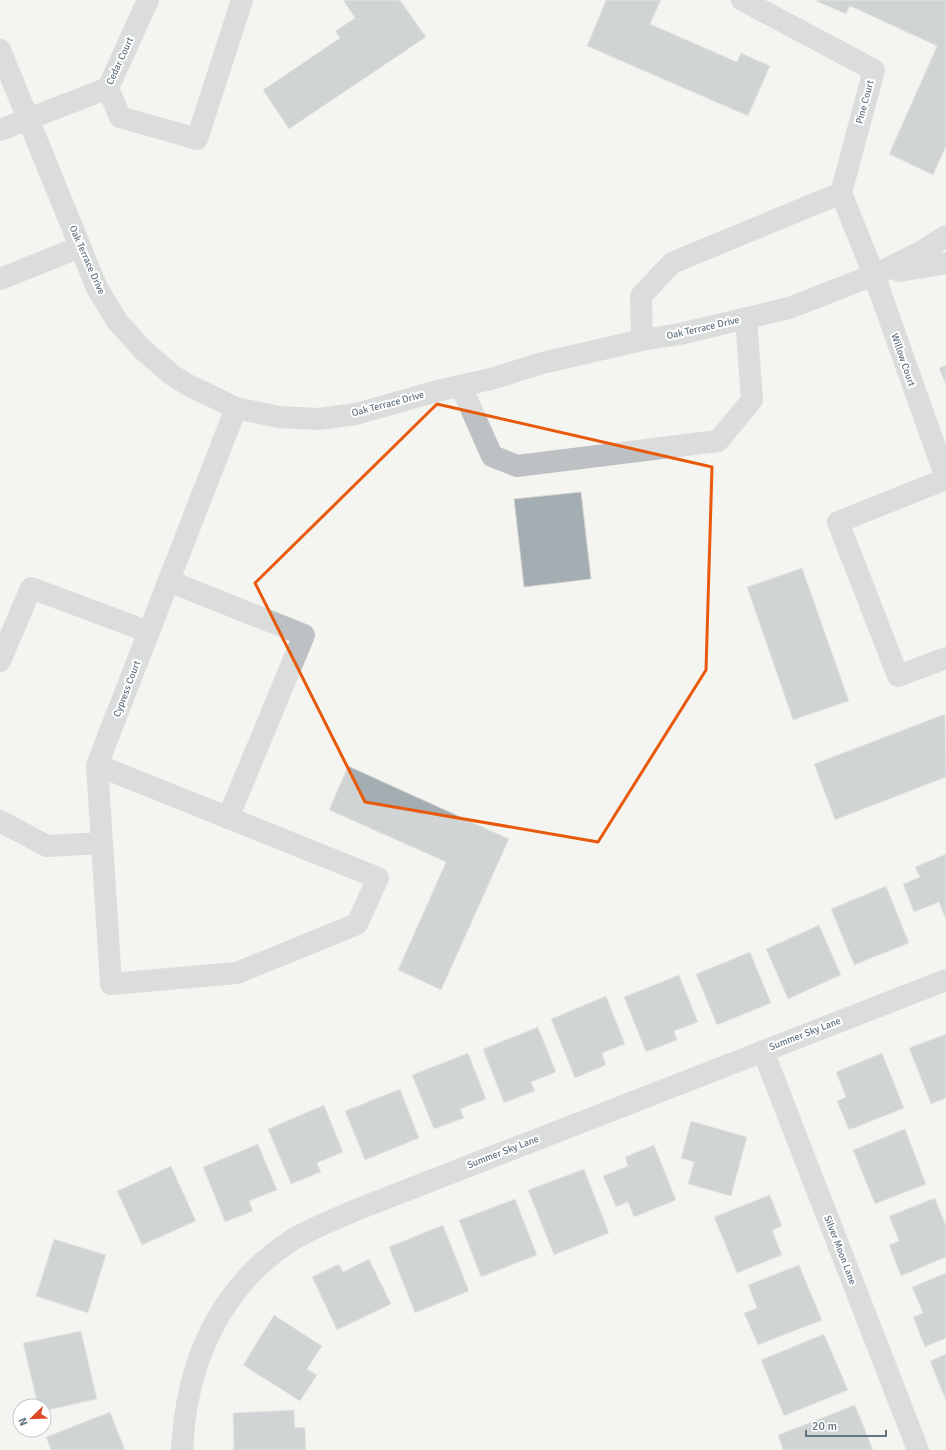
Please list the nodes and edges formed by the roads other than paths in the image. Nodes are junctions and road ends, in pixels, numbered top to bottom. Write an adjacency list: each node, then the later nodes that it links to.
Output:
1 (148, 0): 5 (street, Cedar Court)
2 (242, 0): 5 (street)
3 (742, 0): 8 (street, Pine Court)
4 (0, 50): 6 (street, Oak Terrace Drive)
5 (108, 88): 6 (street, Cedar Court)
6 (28, 118): 7 (street, Cedar Court); 10 (street, Oak Terrace Drive)
7 (0, 130)
8 (841, 193): 12 (street); 15 (street)
9 (946, 236): 12 (street, Oak Terrace Drive)
10 (80, 247): 13 (street); 17 (street, Oak Terrace Drive)
11 (946, 263): 12 (street, Oak Terrace Drive)
12 (874, 275): 14 (street, Oak Terrace Drive); 18 (street, Willow Court)
13 (0, 279)
14 (746, 318): 15 (street, Oak Terrace Drive); 16 (street)
15 (642, 340): 16 (street, Oak Terrace Drive)
16 (461, 386): 17 (street, Oak Terrace Drive)
17 (236, 408): 19 (street, Cypress Court)
18 (946, 479): 21 (street)
19 (169, 581): 20 (street, Cypress Court); 24 (street)
20 (149, 632): 22 (street); 23 (street, Cypress Court)
21 (946, 658)
22 (0, 661)
23 (97, 766): 24 (street); 26 (street, Cypress Court)
24 (228, 818): 26 (street, Cypress Court)
25 (0, 821): 26 (street)
26 (102, 843)
27 (946, 980): 28 (street, Summer Sky Lane)
28 (763, 1050): 29 (street, Summer Sky Lane); 30 (street, Silver Moon Lane)
29 (182, 1450)
30 (918, 1450)

